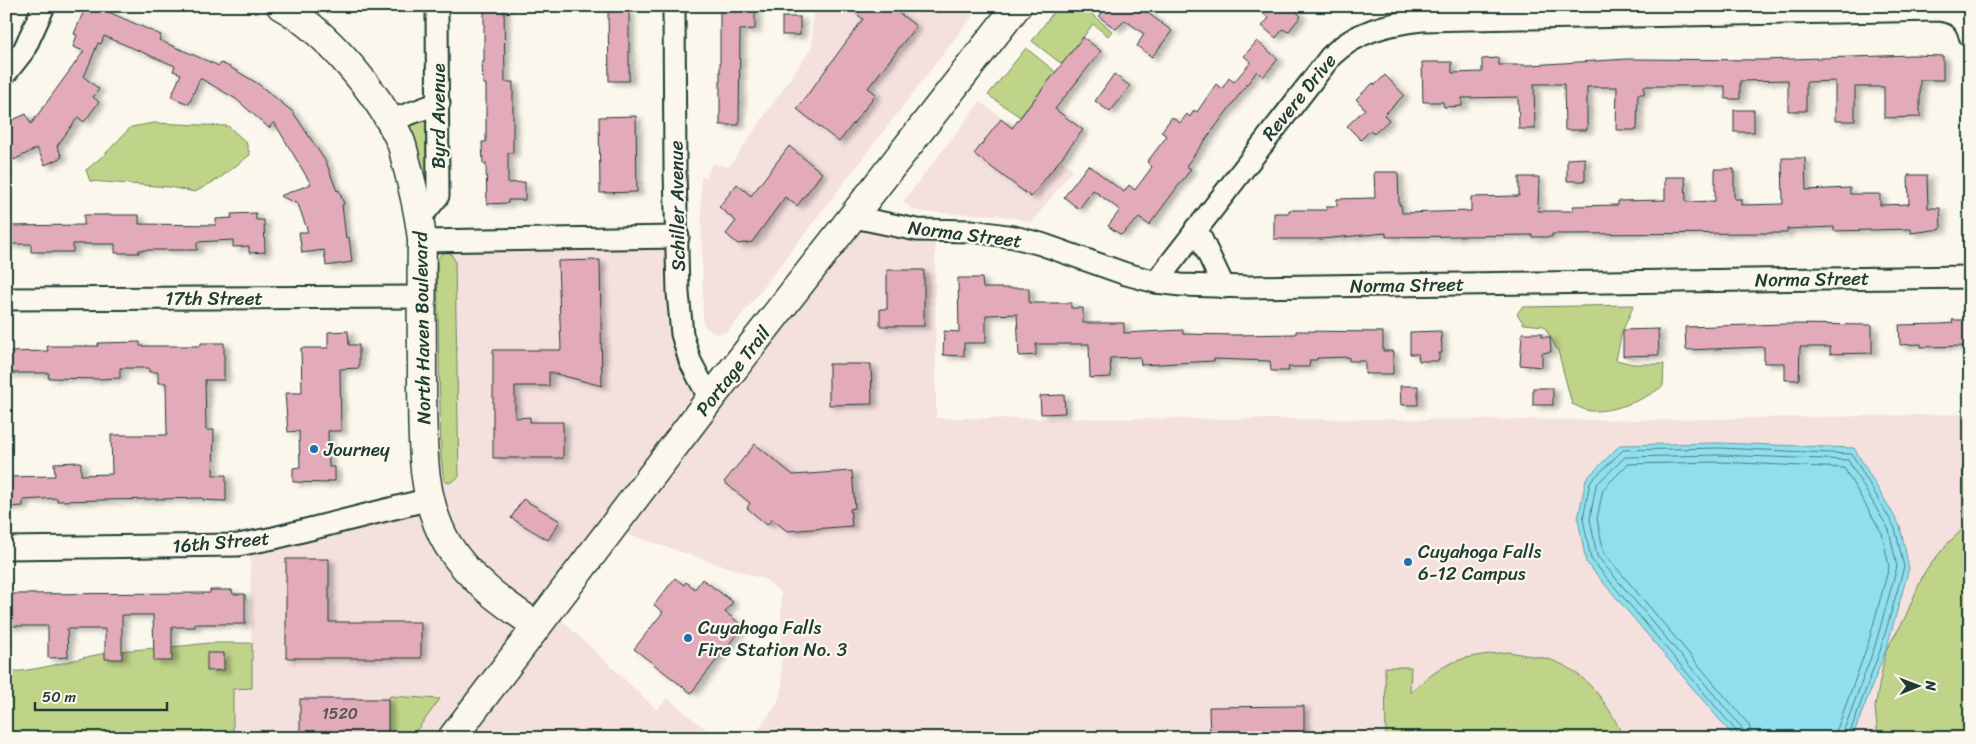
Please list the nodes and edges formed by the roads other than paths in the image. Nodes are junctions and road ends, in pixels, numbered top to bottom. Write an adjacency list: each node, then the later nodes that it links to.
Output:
1 (44, 6): 7 (street)
2 (281, 6): 9 (main road, North Haven Boulevard)
3 (437, 6): 8 (street, Byrd Avenue)
4 (674, 6): 13 (street, Schiller Avenue)
5 (1013, 8): 10 (main road, Portage Trail)
6 (1970, 36): 11 (street, Revere Drive)
7 (6, 74)
8 (439, 104): 9 (street); 12 (street, Byrd Avenue)
9 (389, 121): 12 (main road, North Haven Boulevard)
10 (854, 218): 15 (street, Norma Street); 19 (main road, Portage Trail)
11 (1196, 228): 15 (street, Revere Drive); 16 (street)
12 (421, 229): 13 (street); 17 (main road, North Haven Boulevard)
13 (678, 237): 19 (street, Schiller Avenue)
14 (1970, 278): 16 (street, Norma Street)
15 (1156, 282): 16 (street, Norma Street)
16 (1224, 286)
17 (421, 297): 18 (street, 17th Street); 20 (main road, North Haven Boulevard)
18 (6, 299)
19 (710, 399): 22 (main road, Portage Trail)
20 (430, 499): 21 (street, 16th Street); 22 (main road, North Haven Boulevard)
21 (6, 548)
22 (537, 626): 23 (main road, Portage Trail)
23 (452, 738)

